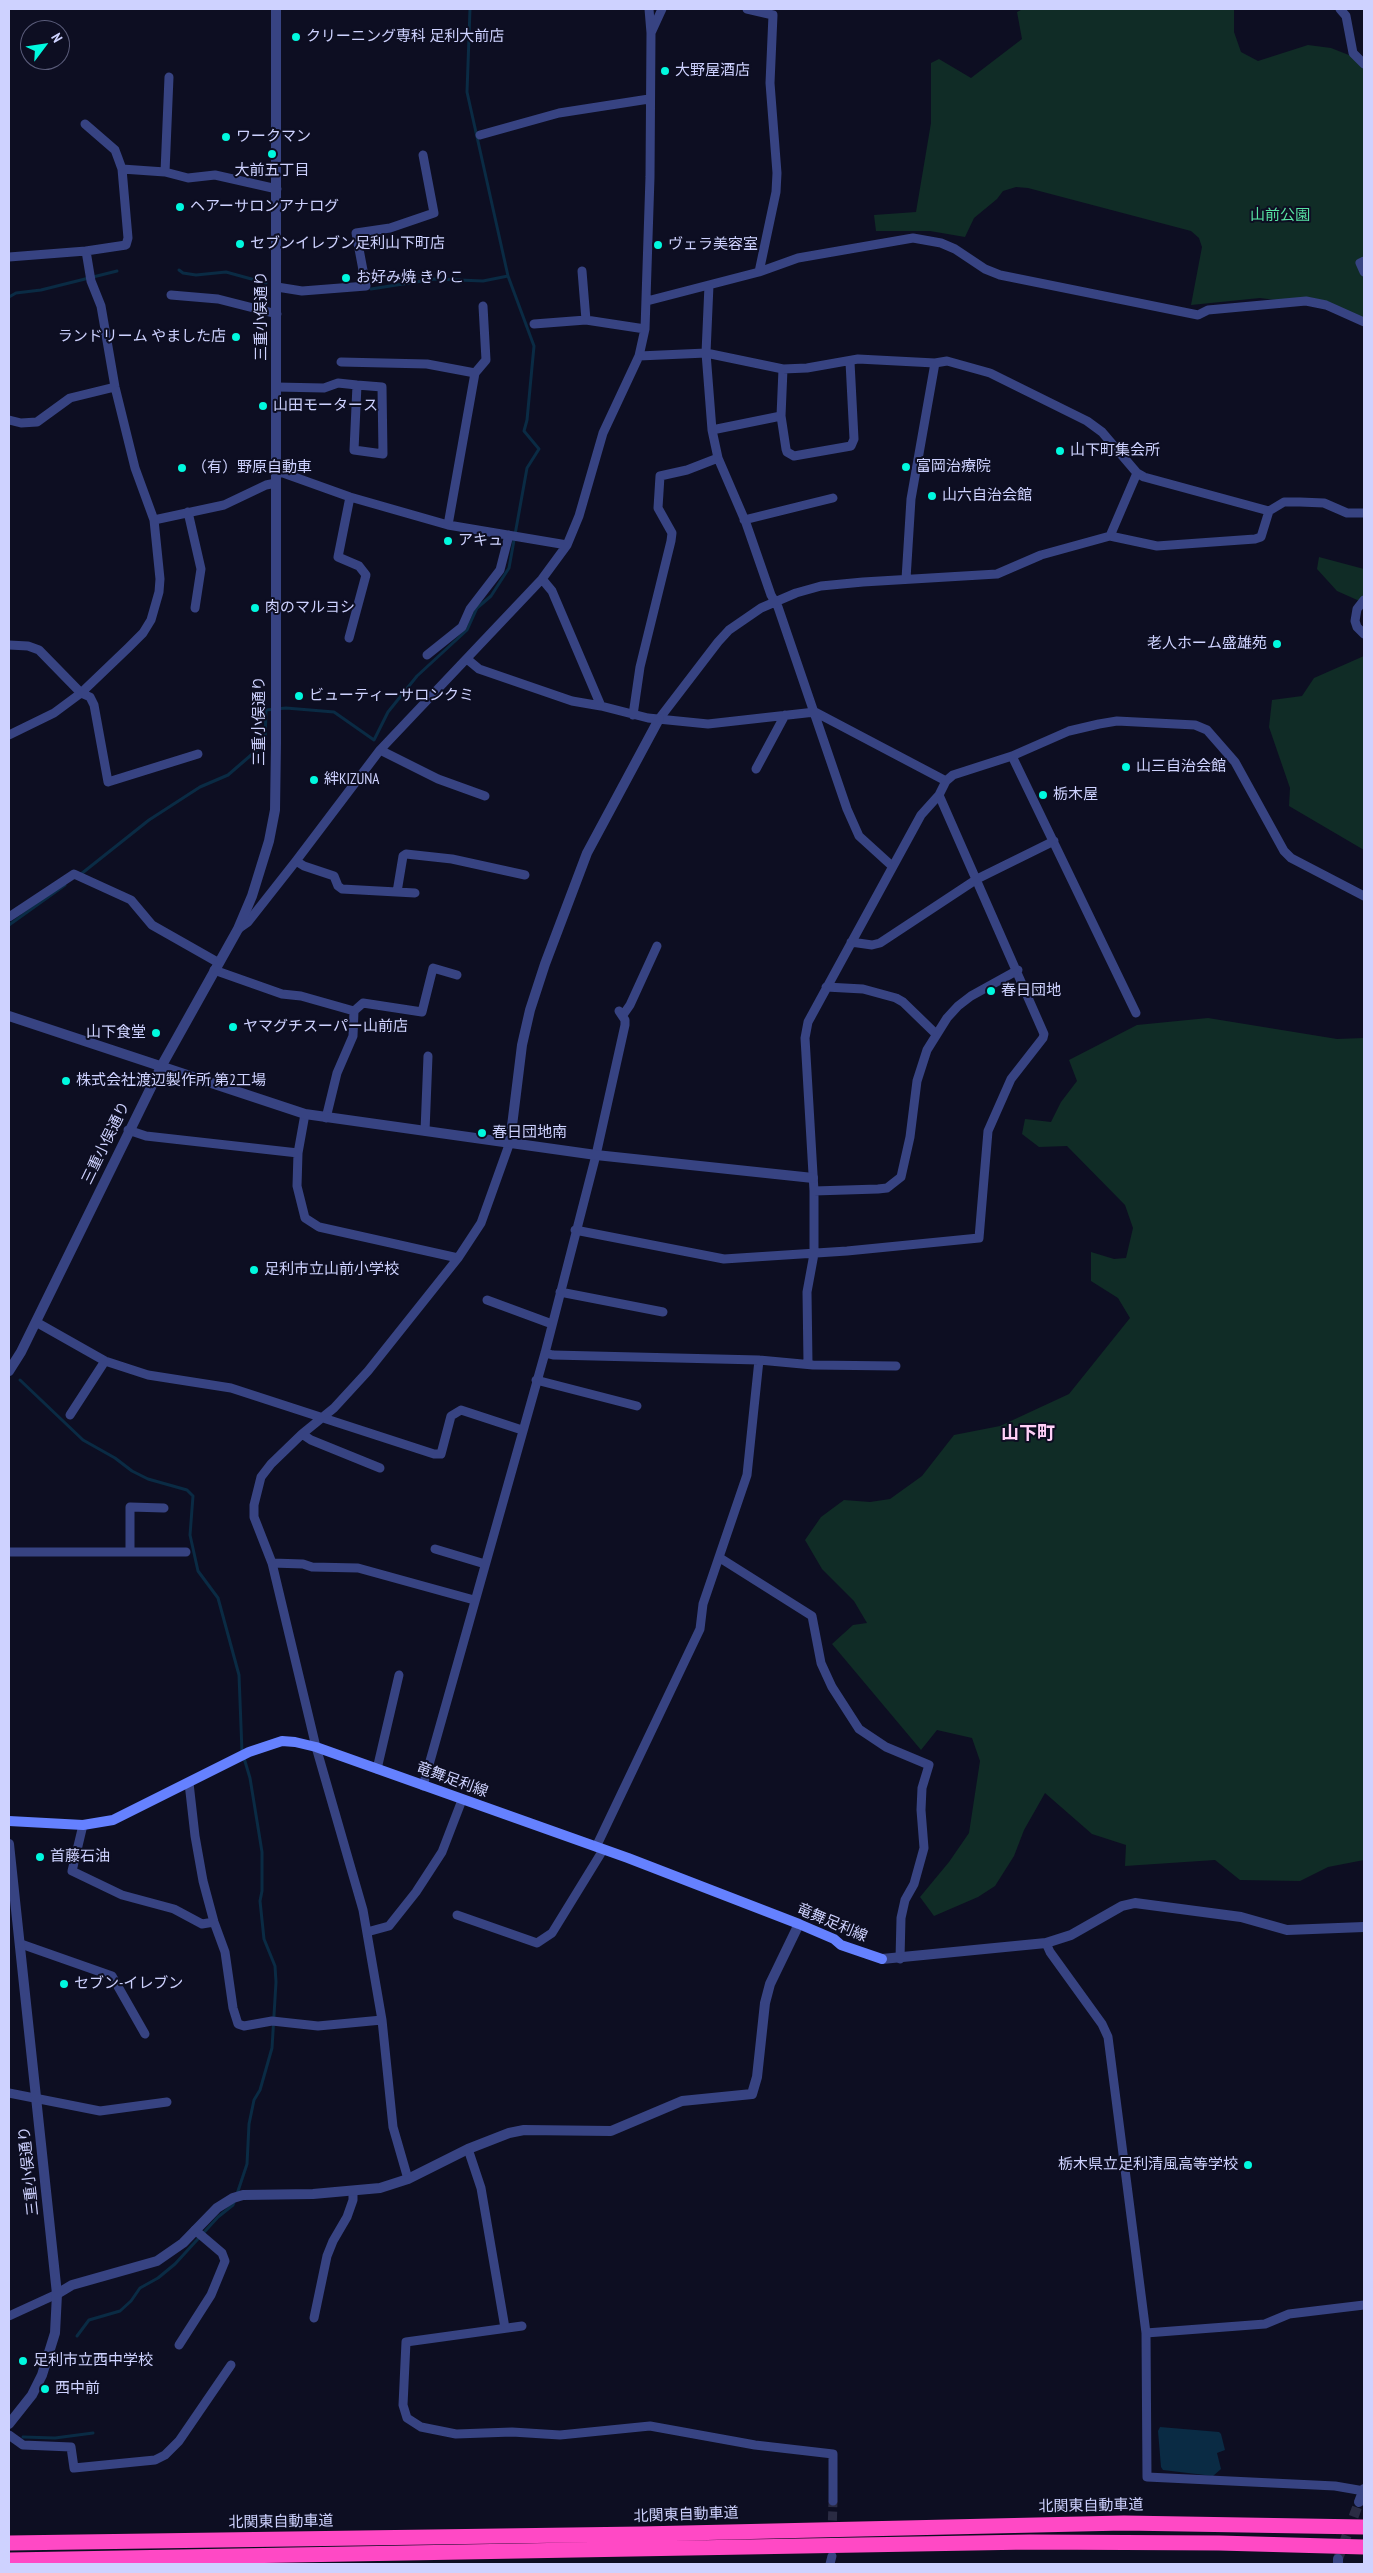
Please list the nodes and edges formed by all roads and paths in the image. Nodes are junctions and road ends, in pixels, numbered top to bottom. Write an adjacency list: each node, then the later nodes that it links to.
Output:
1 (276, 9): 15 (street, 三重小俣通り)
2 (649, 9): 6 (street)
3 (662, 9): 6 (street)
4 (747, 9): 20 (street)
5 (1340, 9): 7 (street)
6 (651, 33): 9 (street)
7 (1364, 64)
8 (169, 77): 14 (street)
9 (649, 99): 11 (street); 25 (street)
10 (85, 124): 13 (street)
11 (480, 135)
12 (423, 154): 23 (street)
13 (122, 169): 14 (street); 16 (street)
14 (164, 172): 15 (street)
15 (277, 189): 23 (street, 三重小俣通り)
16 (86, 251): 17 (street); 40 (street)
17 (9, 257)
18 (1364, 261): 21 (street)
19 (582, 271): 28 (street)
20 (759, 272): 22 (street); 29 (street)
21 (1364, 272)
22 (709, 285): 25 (street); 32 (street)
23 (277, 287): 27 (street, 三重小俣通り)
24 (171, 295): 27 (street)
25 (647, 301): 31 (street)
26 (483, 306): 38 (street)
27 (277, 314): 41 (street, 三重小俣通り)
28 (586, 320): 30 (street); 31 (street)
29 (1364, 322)
30 (534, 324)
31 (645, 328): 33 (street)
32 (706, 353): 33 (street); 37 (street); 44 (street)
33 (639, 356): 58 (street)
34 (341, 362): 38 (street)
35 (850, 362): 36 (street); 37 (street); 42 (street)
36 (934, 363): 46 (street); 60 (street)
37 (783, 369): 42 (street)
38 (475, 373): 55 (street)
39 (356, 385): 39 (street); 41 (street)
40 (115, 387): 43 (street); 53 (street)
41 (276, 388): 47 (street, 三重小俣通り)
42 (781, 416): 44 (street)
43 (9, 420)
44 (712, 430): 45 (street)
45 (718, 458): 54 (street); 72 (street)
46 (1137, 473): 50 (street); 57 (street)
47 (276, 478): 48 (street); 51 (street); 92 (street, 三重小俣通り)
48 (350, 497): 55 (street); 65 (street)
49 (834, 498): 54 (street)
50 (1269, 511): 52 (street); 57 (street)
51 (188, 512): 53 (street); 63 (street)
52 (1364, 513)
53 (154, 520): 69 (street)
54 (744, 520): 62 (street)
55 (448, 525): 56 (street)
56 (509, 535): 58 (street); 67 (street)
57 (1110, 536): 60 (street)
58 (567, 545): 59 (street)
59 (542, 579): 68 (street); 70 (street)
60 (906, 579): 62 (street)
61 (1364, 600): 64 (street)
62 (775, 602): 71 (street); 74 (street)
63 (195, 608)
64 (1364, 634)
65 (349, 638)
66 (9, 645): 69 (street)
67 (427, 655)
68 (467, 659): 70 (street); 76 (street)
69 (80, 693): 75 (street); 77 (street)
70 (601, 706): 72 (street)
71 (814, 712): 73 (street); 80 (street); 85 (street)
72 (633, 715): 74 (street)
73 (784, 715): 74 (street); 79 (street)
74 (659, 719): 109 (street)
75 (9, 735)
76 (380, 750): 82 (street); 84 (street)
77 (198, 754)
78 (1012, 756): 80 (street); 83 (street); 90 (street)
79 (756, 770)
80 (946, 781): 81 (street)
81 (939, 795): 85 (street); 87 (street)
82 (485, 796)
83 (1054, 841): 87 (street); 100 (street)
84 (296, 861): 88 (street); 92 (street)
85 (892, 866): 93 (street)
86 (526, 875): 88 (street)
87 (977, 879): 93 (street); 96 (street)
88 (397, 892): 89 (street)
89 (416, 893)
90 (1364, 896)
91 (9, 917): 95 (street)
92 (238, 929): 95 (street, 三重小俣通り)
93 (851, 942): 98 (street)
94 (657, 946): 111 (street)
95 (216, 966): 99 (street); 104 (street, 三重小俣通り)
96 (1018, 970): 102 (street); 115 (street)
97 (457, 975): 99 (street)
98 (826, 987): 102 (street); 112 (street)
99 (354, 1011): 106 (street)
100 (1136, 1013)
101 (9, 1016): 104 (street)
102 (936, 1034): 113 (street)
103 (428, 1056): 108 (street)
104 (162, 1065): 105 (street); 107 (street, 三重小俣通り)
105 (305, 1114): 106 (street); 110 (street)
106 (326, 1118): 108 (street)
107 (128, 1130): 110 (street); 120 (street, 三重小俣通り)
108 (425, 1131): 109 (street)
109 (510, 1142): 111 (street); 116 (street)
110 (298, 1153): 116 (street)
111 (596, 1155): 112 (street); 114 (street)
112 (813, 1178): 113 (street)
113 (814, 1190): 115 (street)
114 (575, 1230): 115 (street); 117 (street)
115 (814, 1254): 125 (street)
116 (458, 1258): 131 (street)
117 (560, 1292): 119 (street); 121 (street)
118 (487, 1300): 121 (street)
119 (663, 1312)
120 (36, 1322): 124 (street); 127 (street, 三重小俣通り)
121 (552, 1324): 122 (street)
122 (544, 1353): 123 (street); 128 (street)
123 (759, 1360): 125 (street); 140 (street)
124 (105, 1361): 130 (street); 131 (street)
125 (808, 1363): 126 (street)
126 (896, 1366)
127 (9, 1371)
128 (536, 1380): 129 (street); 132 (street)
129 (637, 1406)
130 (70, 1415)
131 (322, 1416): 132 (street); 133 (street)
132 (522, 1430): 142 (street)
133 (302, 1434): 134 (street); 141 (street)
134 (380, 1468)
135 (164, 1508): 137 (street)
136 (435, 1549): 142 (street)
137 (130, 1550): 138 (street); 139 (street)
138 (9, 1552)
139 (186, 1552)
140 (720, 1558): 153 (street); 162 (street)
141 (272, 1563): 143 (street); 145 (street)
142 (484, 1564): 143 (street)
143 (474, 1600): 148 (street)
144 (399, 1675): 146 (street)
145 (316, 1747): 146 (main road, 竜舞足利線); 147 (main road, 竜舞足利線); 158 (street)
146 (377, 1769): 148 (main road, 竜舞足利線)
147 (189, 1783): 151 (main road, 竜舞足利線); 155 (street)
148 (424, 1786): 149 (main road, 竜舞足利線)
149 (462, 1800): 153 (main road, 竜舞足利線); 158 (street)
150 (9, 1821): 151 (main road, 竜舞足利線)
151 (83, 1825): 155 (street)
152 (9, 1844): 160 (street, 三重小俣通り)
153 (600, 1848): 154 (street); 156 (main road, 竜舞足利線)
154 (457, 1915)
155 (214, 1922): 163 (street)
156 (799, 1924): 161 (main road, 竜舞足利線); 168 (street)
157 (1364, 1927): 159 (street)
158 (367, 1932): 163 (street)
159 (1046, 1943): 162 (street); 178 (street)
160 (21, 1944): 164 (street); 166 (street, 三重小俣通り)
161 (882, 1959): 162 (street)
162 (900, 1959)
163 (382, 2020): 169 (street)
164 (145, 2034)
165 (9, 2093): 166 (street)
166 (36, 2099): 167 (street); 172 (street, 三重小俣通り)
167 (167, 2102)
168 (468, 2150): 169 (street); 177 (street)
169 (408, 2179): 170 (street)
170 (353, 2192): 171 (street); 175 (street)
171 (195, 2230): 172 (street); 179 (street)
172 (58, 2294): 174 (street); 181 (street, 三重小俣通り)
173 (1364, 2305): 178 (street)
174 (9, 2316)
175 (314, 2318)
176 (522, 2326): 177 (street)
177 (505, 2328): 184 (street)
178 (1146, 2333): 183 (street)
179 (179, 2345)
180 (231, 2365): 182 (street)
181 (9, 2424)
182 (9, 2435)
183 (1364, 2490): 185 (street)
184 (833, 2501)
185 (1360, 2502)
186 (1364, 2528): 187 (highway, 北関東自動車道)
187 (9, 2543)
188 (1364, 2547): 189 (highway)
189 (9, 2560)

